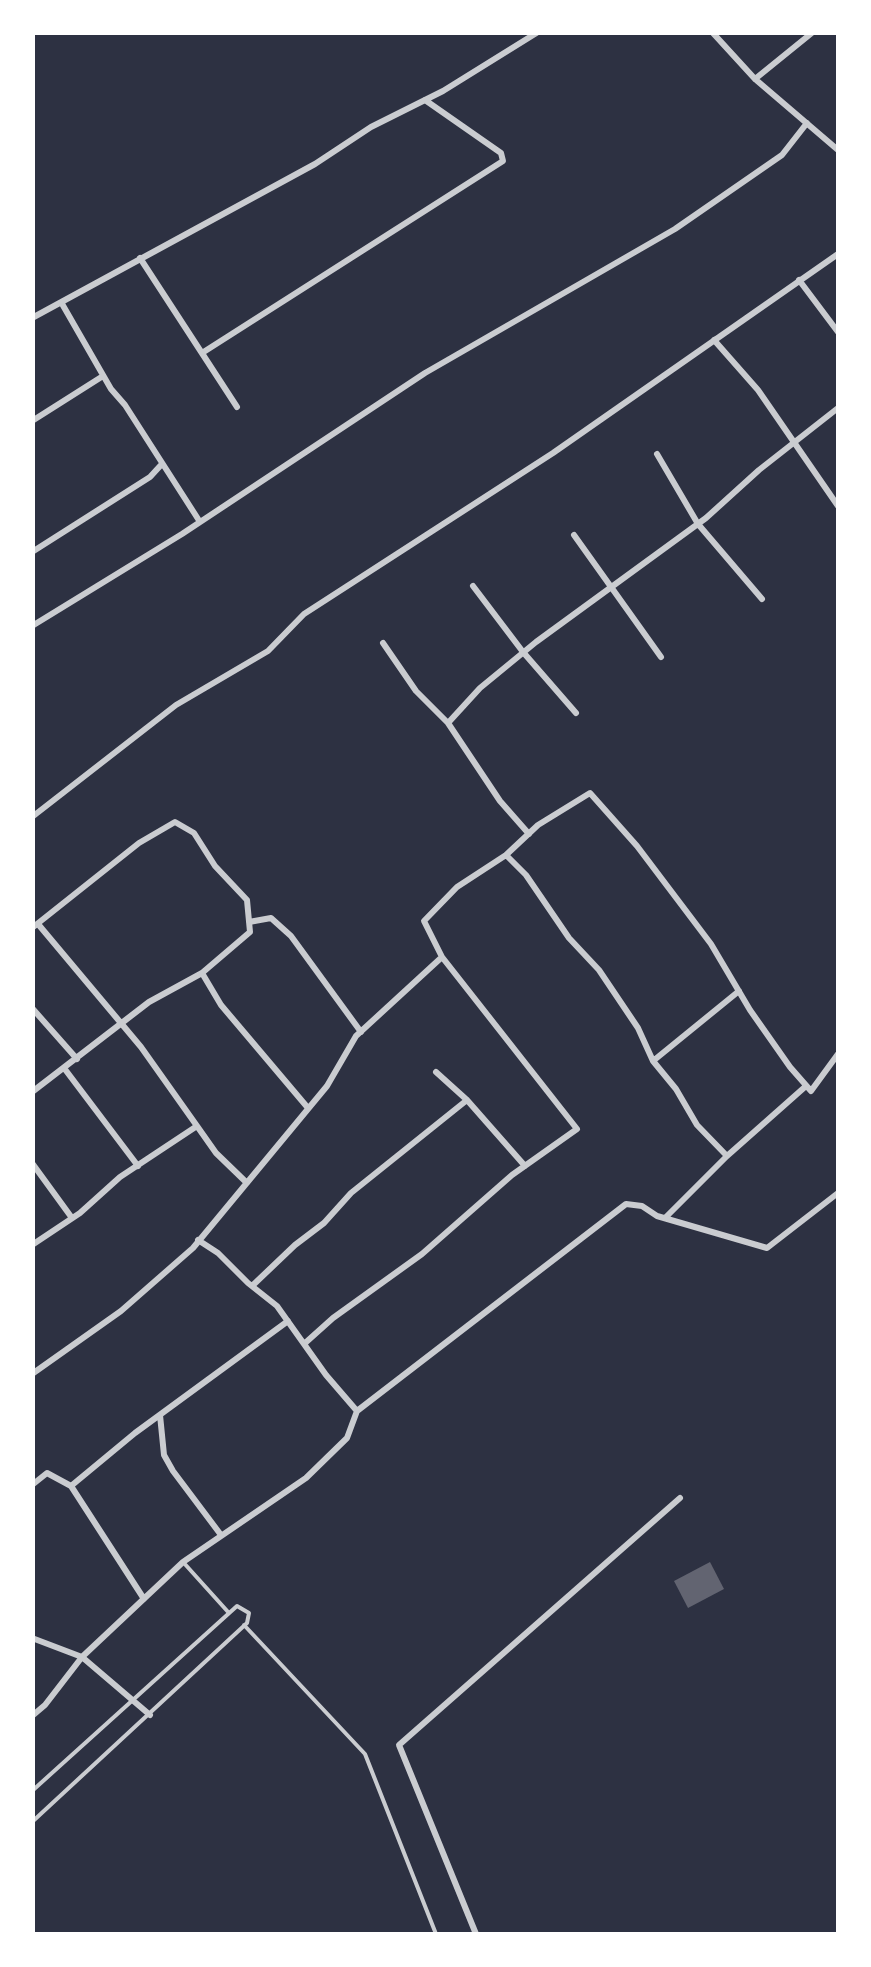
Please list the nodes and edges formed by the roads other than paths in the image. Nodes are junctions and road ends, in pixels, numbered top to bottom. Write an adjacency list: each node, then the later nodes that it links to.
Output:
1 (712, 32): 4 (street)
2 (813, 32): 4 (street)
3 (537, 33): 5 (street)
4 (755, 79): 6 (street)
5 (426, 100): 9 (street); 15 (street)
6 (807, 123): 7 (street); 24 (street)
7 (838, 150)
8 (838, 254): 10 (street)
9 (140, 258): 11 (street); 15 (street)
10 (799, 280): 13 (street); 14 (street)
11 (61, 302): 12 (street); 16 (street)
12 (32, 318)
13 (838, 332)
14 (714, 340): 20 (street); 37 (street)
15 (202, 354): 17 (street)
16 (103, 376): 19 (street); 22 (street)
17 (237, 407)
18 (838, 408): 20 (street)
19 (32, 421)
20 (794, 442): 23 (street); 25 (street)
21 (657, 454): 25 (street)
22 (162, 465): 24 (street); 27 (street)
23 (838, 506)
24 (200, 522): 31 (street)
25 (698, 524): 29 (street); 30 (street)
26 (574, 535): 29 (street)
27 (32, 552)
28 (473, 586): 33 (street)
29 (610, 586): 33 (street); 34 (street)
30 (762, 600)
31 (32, 626)
32 (383, 643): 36 (street)
33 (523, 652): 35 (street); 36 (street)
34 (661, 657)
35 (576, 713)
36 (448, 723): 38 (street)
37 (32, 817)
38 (528, 834): 39 (street); 44 (street)
39 (506, 854): 42 (street); 50 (street)
40 (250, 922): 41 (street); 43 (street); 47 (street)
41 (35, 926): 46 (street)
42 (442, 957): 47 (street); 61 (street)
43 (202, 972): 46 (street); 56 (street)
44 (739, 991): 50 (street); 53 (street)
45 (32, 1008): 49 (street)
46 (121, 1025): 49 (street); 57 (street)
47 (361, 1032): 56 (street)
48 (838, 1054): 53 (street)
49 (76, 1058): 51 (street)
50 (653, 1061): 58 (street)
51 (64, 1068): 54 (street); 60 (street)
52 (436, 1072): 55 (street)
53 (806, 1086): 58 (street)
54 (32, 1092)
55 (467, 1100): 61 (street); 68 (street)
56 (308, 1108): 62 (street)
57 (196, 1126): 60 (street); 62 (street)
58 (728, 1156): 65 (street)
59 (32, 1162): 64 (street)
60 (138, 1166): 64 (street)
61 (525, 1166): 70 (street)
62 (247, 1183): 66 (street)
63 (838, 1193): 65 (street)
64 (72, 1218): 67 (street)
65 (666, 1218): 72 (street)
66 (198, 1240): 68 (street); 71 (street)
67 (32, 1245)
68 (252, 1286): 69 (street)
69 (288, 1321): 70 (street); 73 (street)
70 (304, 1344): 72 (street)
71 (32, 1374)
72 (357, 1411): 77 (street)
73 (160, 1414): 75 (street); 77 (street)
74 (32, 1485): 75 (street)
75 (71, 1486): 79 (street)
76 (680, 1498): 90 (street)
77 (221, 1535): 78 (street)
78 (183, 1562): 79 (street); 80 (lane)
79 (144, 1598): 83 (street)
80 (229, 1613): 81 (lane); 84 (lane)
81 (244, 1626): 85 (lane); 89 (lane)
82 (32, 1638): 83 (street)
83 (82, 1657): 84 (street); 86 (street)
84 (133, 1699): 85 (street); 87 (lane)
85 (150, 1715): 88 (lane)
86 (32, 1716)
87 (32, 1791)
88 (32, 1822)
89 (436, 1934)
90 (476, 1934)

